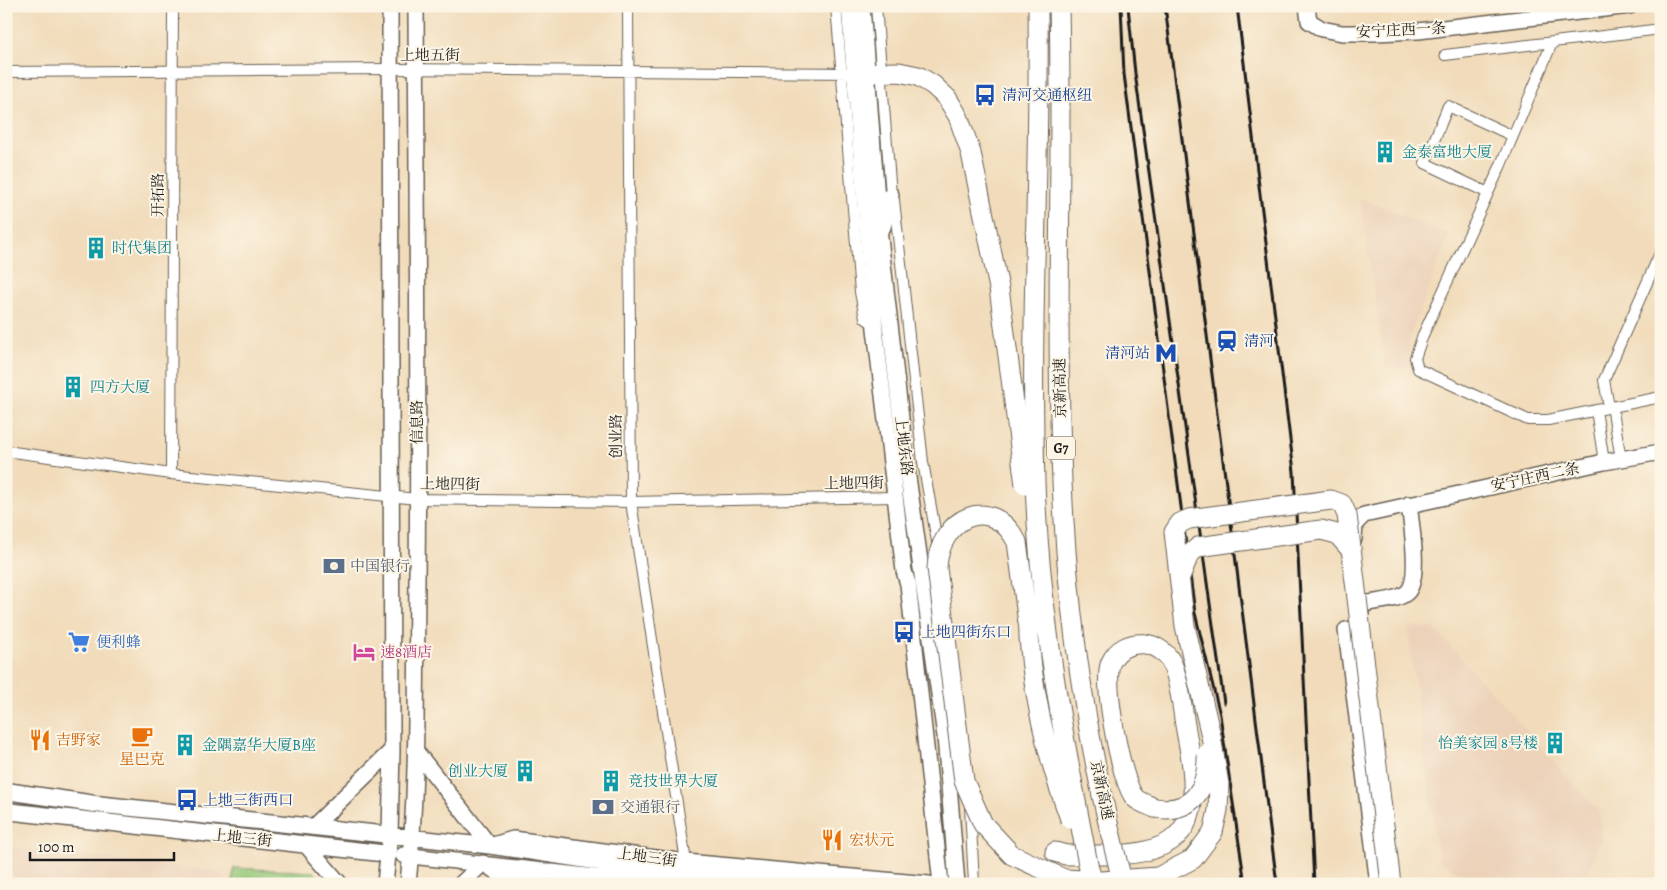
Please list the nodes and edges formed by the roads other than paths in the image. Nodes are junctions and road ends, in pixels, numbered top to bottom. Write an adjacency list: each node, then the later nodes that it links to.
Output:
1 (173, 6): 16 (street, 开拓路)
2 (390, 6): 17 (main road, 信息路)
3 (416, 6): 18 (main road, 信息路)
4 (628, 6): 19 (street, 创业路)
5 (836, 6): 21 (street)
6 (849, 6): 21 (main road, 上地东路)
7 (862, 6): 21 (main road, 上地东路)
8 (876, 6): 21 (street)
9 (1038, 6): 59 (highway, 京新高速 / G7, bridge)
10 (1059, 6): 71 (highway, 京新高速 / G7, bridge)
11 (1307, 6): 12 (main road, 安宁庄西一条)
12 (1630, 6)
13 (1661, 29): 14 (street)
14 (1552, 43): 15 (street); 22 (street)
15 (1445, 55)
16 (174, 70): 17 (street, 上地五街); 20 (street, 上地五街); 34 (street, 开拓路)
17 (390, 70): 18 (street, 上地五街); 35 (main road, 信息路)
18 (416, 70): 19 (street, 上地五街); 37 (main road, 信息路)
19 (628, 71): 21 (street, 上地五街); 38 (street, 创业路)
20 (6, 72)
21 (861, 73): 24 (street); 25 (main road, 上地东路); 36 (main road, 上地东路); 43 (highway, bridge)
22 (1513, 136): 23 (street); 23 (street)
23 (1488, 193): 29 (street)
24 (891, 195): 25 (main road); 70 (street)
25 (880, 238): 69 (main road, 上地东路)
26 (1661, 251): 28 (street)
27 (1661, 397): 28 (street)
28 (1610, 406): 29 (street); 32 (street)
29 (1596, 410): 33 (street)
30 (6, 452): 34 (street, 上地四街)
31 (1661, 452): 32 (main road, 安宁庄西二条)
32 (1621, 459): 33 (main road, 安宁庄西二条)
33 (1604, 462): 39 (main road, 安宁庄西二条)
34 (171, 474): 35 (street, 上地四街)
35 (391, 497): 37 (street, 上地四街); 45 (main road, 信息路)
36 (896, 497): 38 (street, 上地四街); 68 (main road, 上地东路)
37 (418, 498): 38 (street, 上地四街); 46 (main road, 信息路)
38 (631, 502): 58 (street, 创业路)
39 (1409, 504): 42 (main road); 42 (main road, 安宁庄西二条)
40 (1351, 550): 41 (highway, bridge); 41 (highway, bridge); 73 (highway, bridge)
41 (1179, 579): 44 (highway, bridge)
42 (1364, 604): 72 (main road)
43 (1028, 623): 44 (highway, bridge); 59 (highway, bridge)
44 (1202, 703): 54 (highway, bridge)
45 (392, 750): 49 (main road); 50 (main road, 信息路)
46 (415, 750): 51 (main road, 信息路); 53 (main road)
47 (6, 791): 49 (main road, 上地三街)
48 (6, 811): 52 (main road, 上地三街)
49 (313, 827): 50 (main road, 上地三街)
50 (390, 835): 51 (main road, 上地三街); 55 (main road, 信息路)
51 (413, 837): 53 (main road, 上地三街); 56 (main road, 信息路)
52 (306, 845): 55 (main road, 上地三街); 60 (main road)
53 (490, 846): 58 (main road, 上地三街)
54 (1056, 852)
55 (389, 854): 56 (main road, 上地三街); 61 (main road)
56 (411, 856): 57 (main road, 上地三街); 62 (main road, 信息路)
57 (483, 863): 63 (main road); 64 (main road); 65 (main road, 上地三街)
58 (686, 868): 66 (main road, 上地三街); 67 (main road)
59 (1092, 876)
60 (340, 884)
61 (385, 884)
62 (408, 884)
63 (461, 884)
64 (546, 884)
65 (656, 884)
66 (788, 884)
67 (929, 884)
68 (941, 884)
69 (957, 884)
70 (974, 884)
71 (1123, 884)
72 (1378, 884)
73 (1391, 884)

